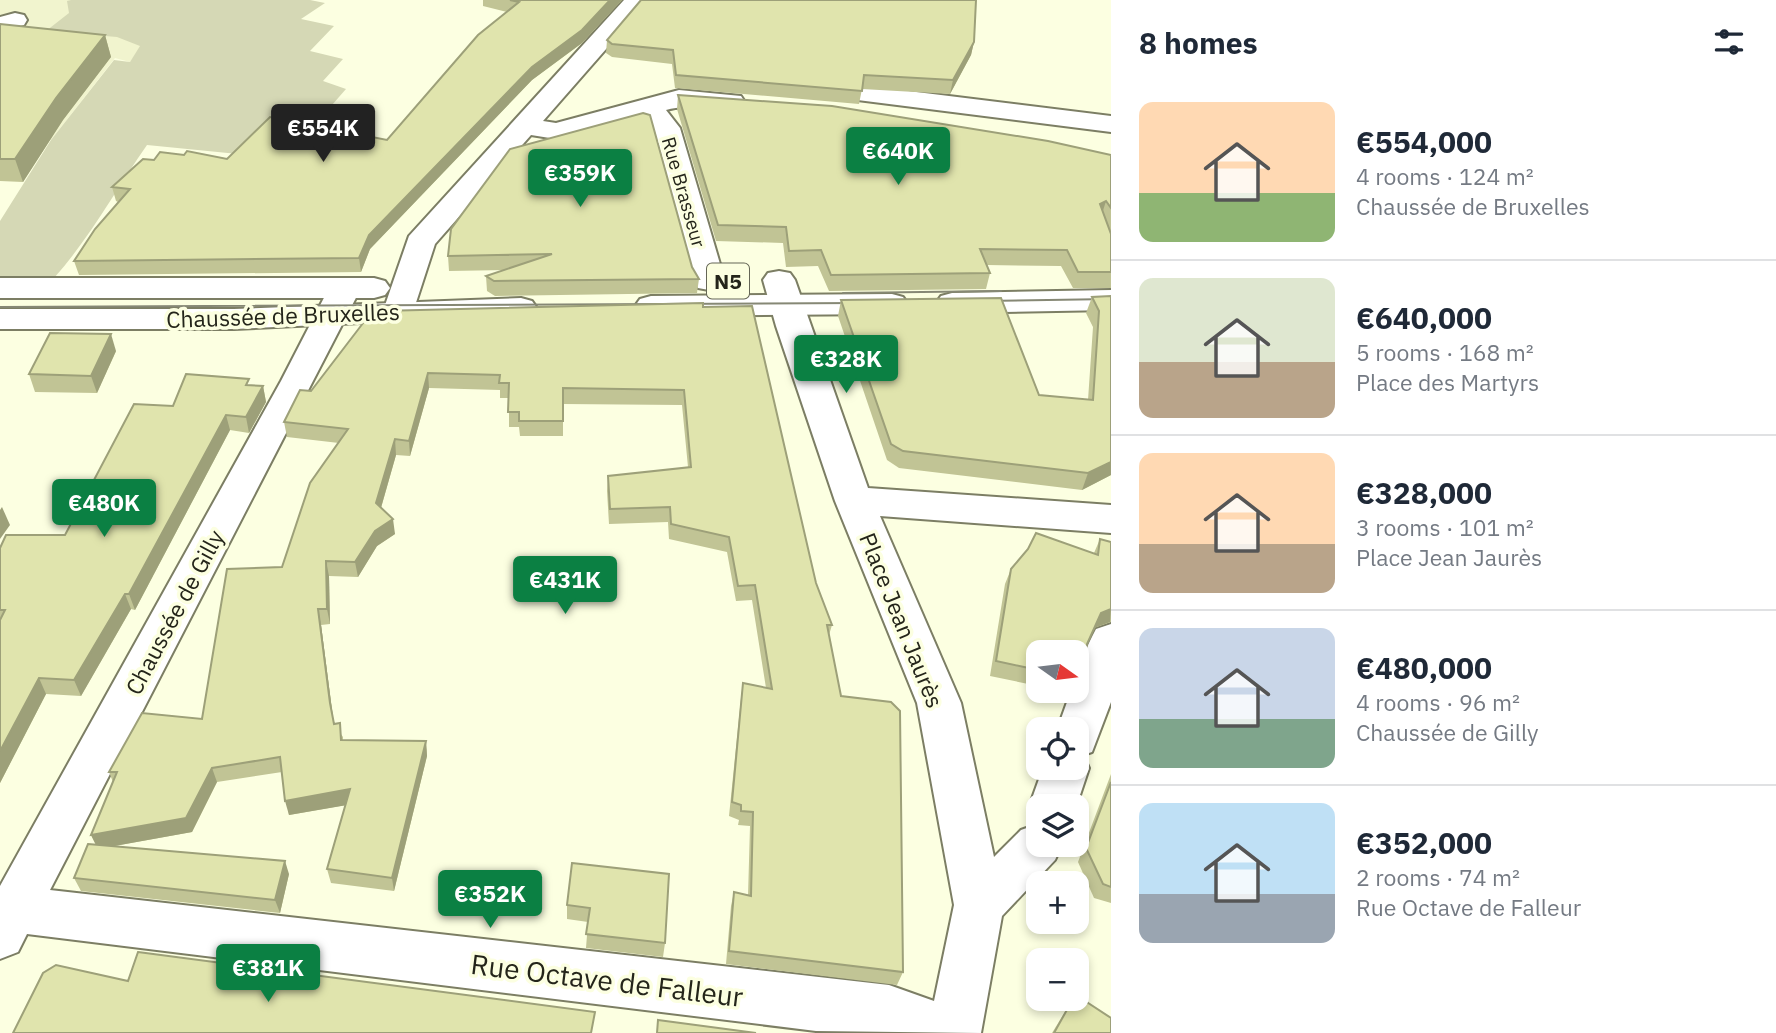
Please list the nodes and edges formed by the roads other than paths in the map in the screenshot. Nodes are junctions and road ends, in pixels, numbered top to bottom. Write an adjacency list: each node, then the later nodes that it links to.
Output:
1 (637, 0): 7 (street)
2 (738, 79): 3 (street)
3 (679, 98): 4 (street); 5 (street)
4 (876, 106): 6 (street); 8 (street)
5 (651, 107): 7 (street); 10 (street, Rue Brasseur)
6 (1111, 124)
7 (523, 126): 14 (street)
8 (948, 130)
9 (1111, 276): 12 (street, N5)
10 (709, 281): 12 (street, N5); 12 (street, N5)
11 (0, 288): 16 (street, Chaussée de Bruxelles)
12 (782, 293): 15 (street, N5); 18 (street, Place Jean Jaurès)
13 (540, 297): 14 (street, Chaussée de Bruxelles)
14 (402, 299): 16 (street, Chaussée de Bruxelles)
15 (1111, 300)
16 (338, 301): 17 (street, Chaussée de Bruxelles); 24 (street, Chaussée de Gilly)
17 (0, 319)
18 (854, 501): 19 (street, Place Jean Jaurès); 23 (street, Place Jean Jaurès)
19 (1111, 519)
20 (1111, 641): 21 (street)
21 (1084, 717)
22 (1026, 857): 23 (street)
23 (979, 905): 26 (street, Place Jean Jaurès)
24 (7, 922): 25 (street, Rue Octave de Falleur)
25 (947, 1033)
26 (954, 1033)

